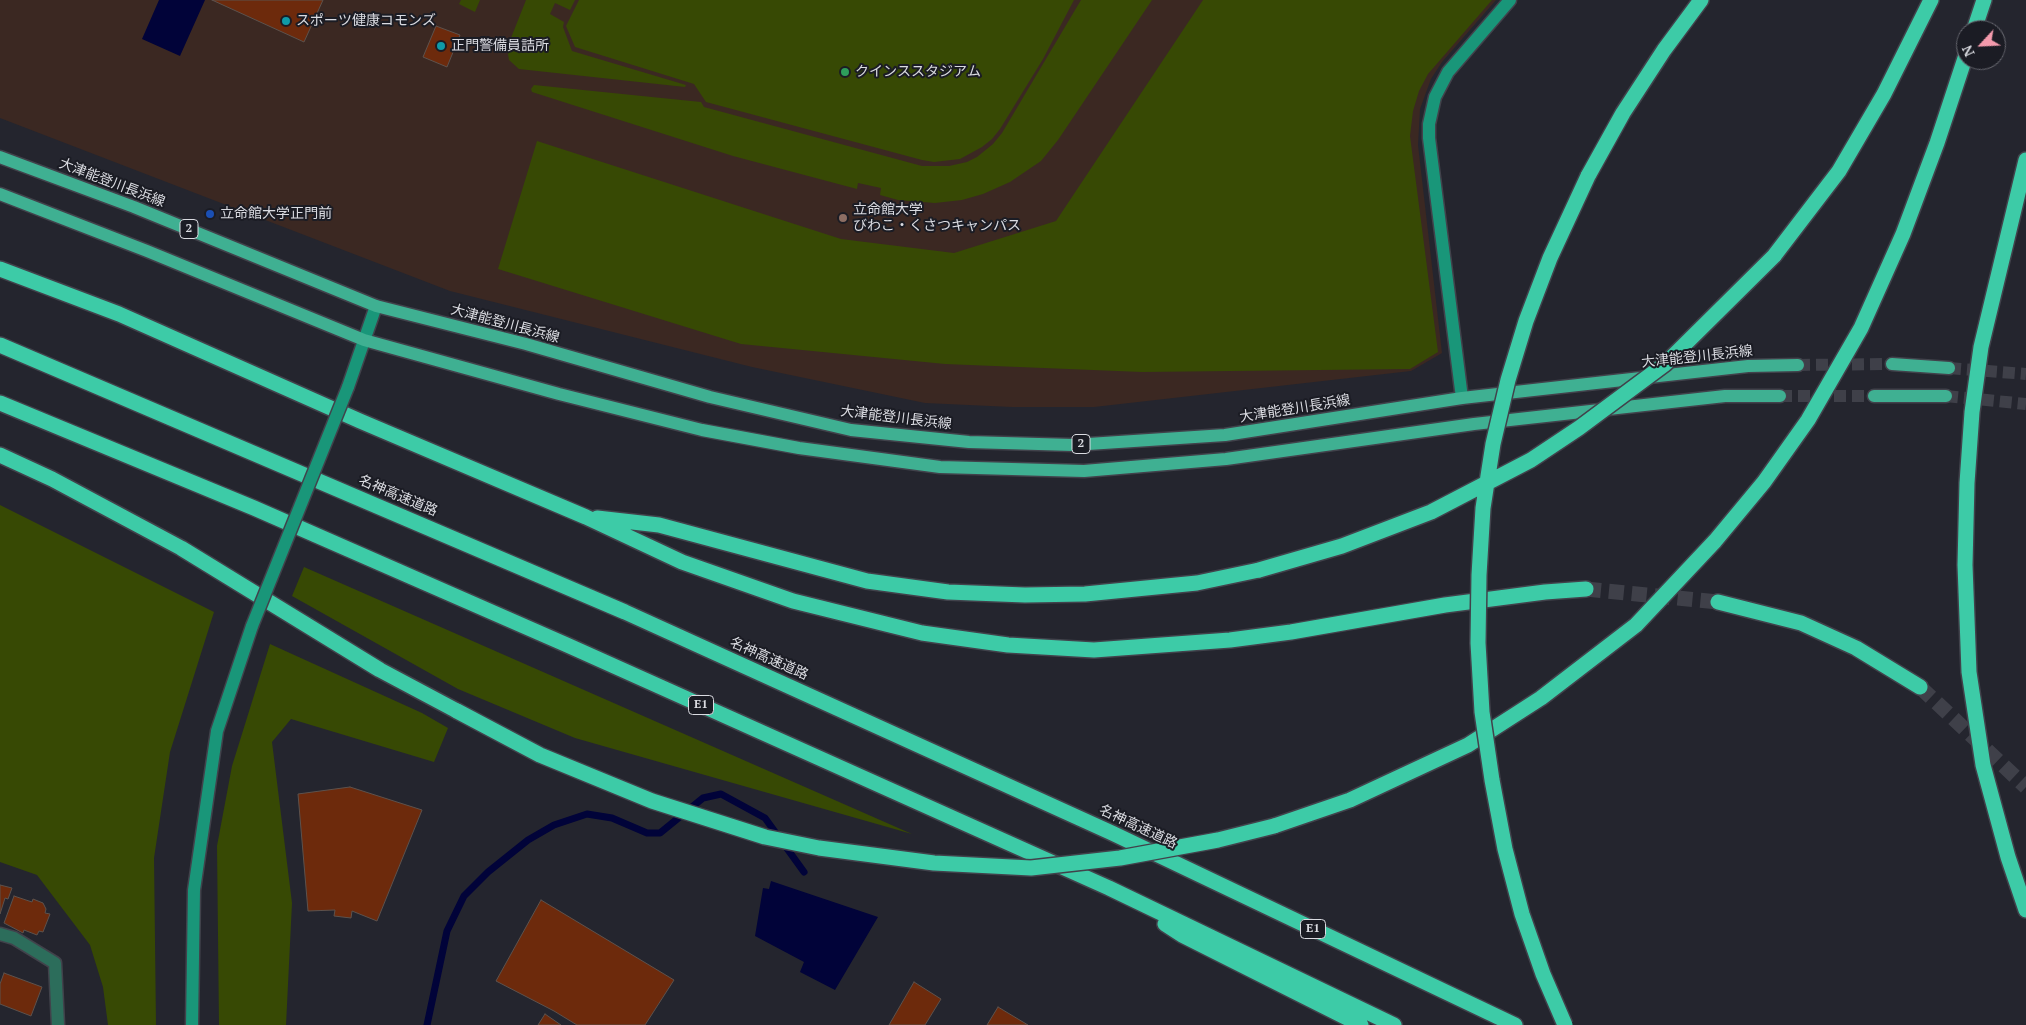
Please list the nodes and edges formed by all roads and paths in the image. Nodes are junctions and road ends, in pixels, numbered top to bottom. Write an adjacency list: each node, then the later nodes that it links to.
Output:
1 (1510, 0): 20 (street)
2 (1701, 0): 35 (highway, bridge)
3 (1931, 0): 23 (highway, bridge)
4 (1984, 0): 5 (highway)
5 (1977, 20)
6 (1961, 70): 22 (highway, bridge)
7 (0, 156): 11 (main road, 大津能登川長浜線 / 2)
8 (2026, 160): 28 (highway)
9 (0, 194): 12 (main road, 2)
10 (0, 269): 23 (highway)
11 (376, 306): 12 (street); 20 (main road, 大津能登川長浜線 / 2)
12 (364, 340): 17 (main road, 2); 31 (street, bridge)
13 (0, 345): 34 (highway, 名神高速道路 / E1)
14 (1892, 364): 16 (main road)
15 (1798, 365): 20 (main road, 大津能登川長浜線 / 2)
16 (1948, 368)
17 (1780, 396)
18 (1874, 396): 19 (main road)
19 (1946, 396)
20 (1462, 398)
21 (0, 402): 27 (highway, E1)
22 (0, 455)
23 (586, 517): 24 (highway)
24 (1586, 589)
25 (1718, 602): 26 (highway)
26 (1920, 687)
27 (1108, 888): 32 (highway); 33 (highway, E1)
28 (2026, 910)
29 (0, 934): 30 (street)
30 (58, 1025)
31 (192, 1025)
32 (1361, 1025)
33 (1394, 1025)
34 (1514, 1025)
35 (1565, 1025)

